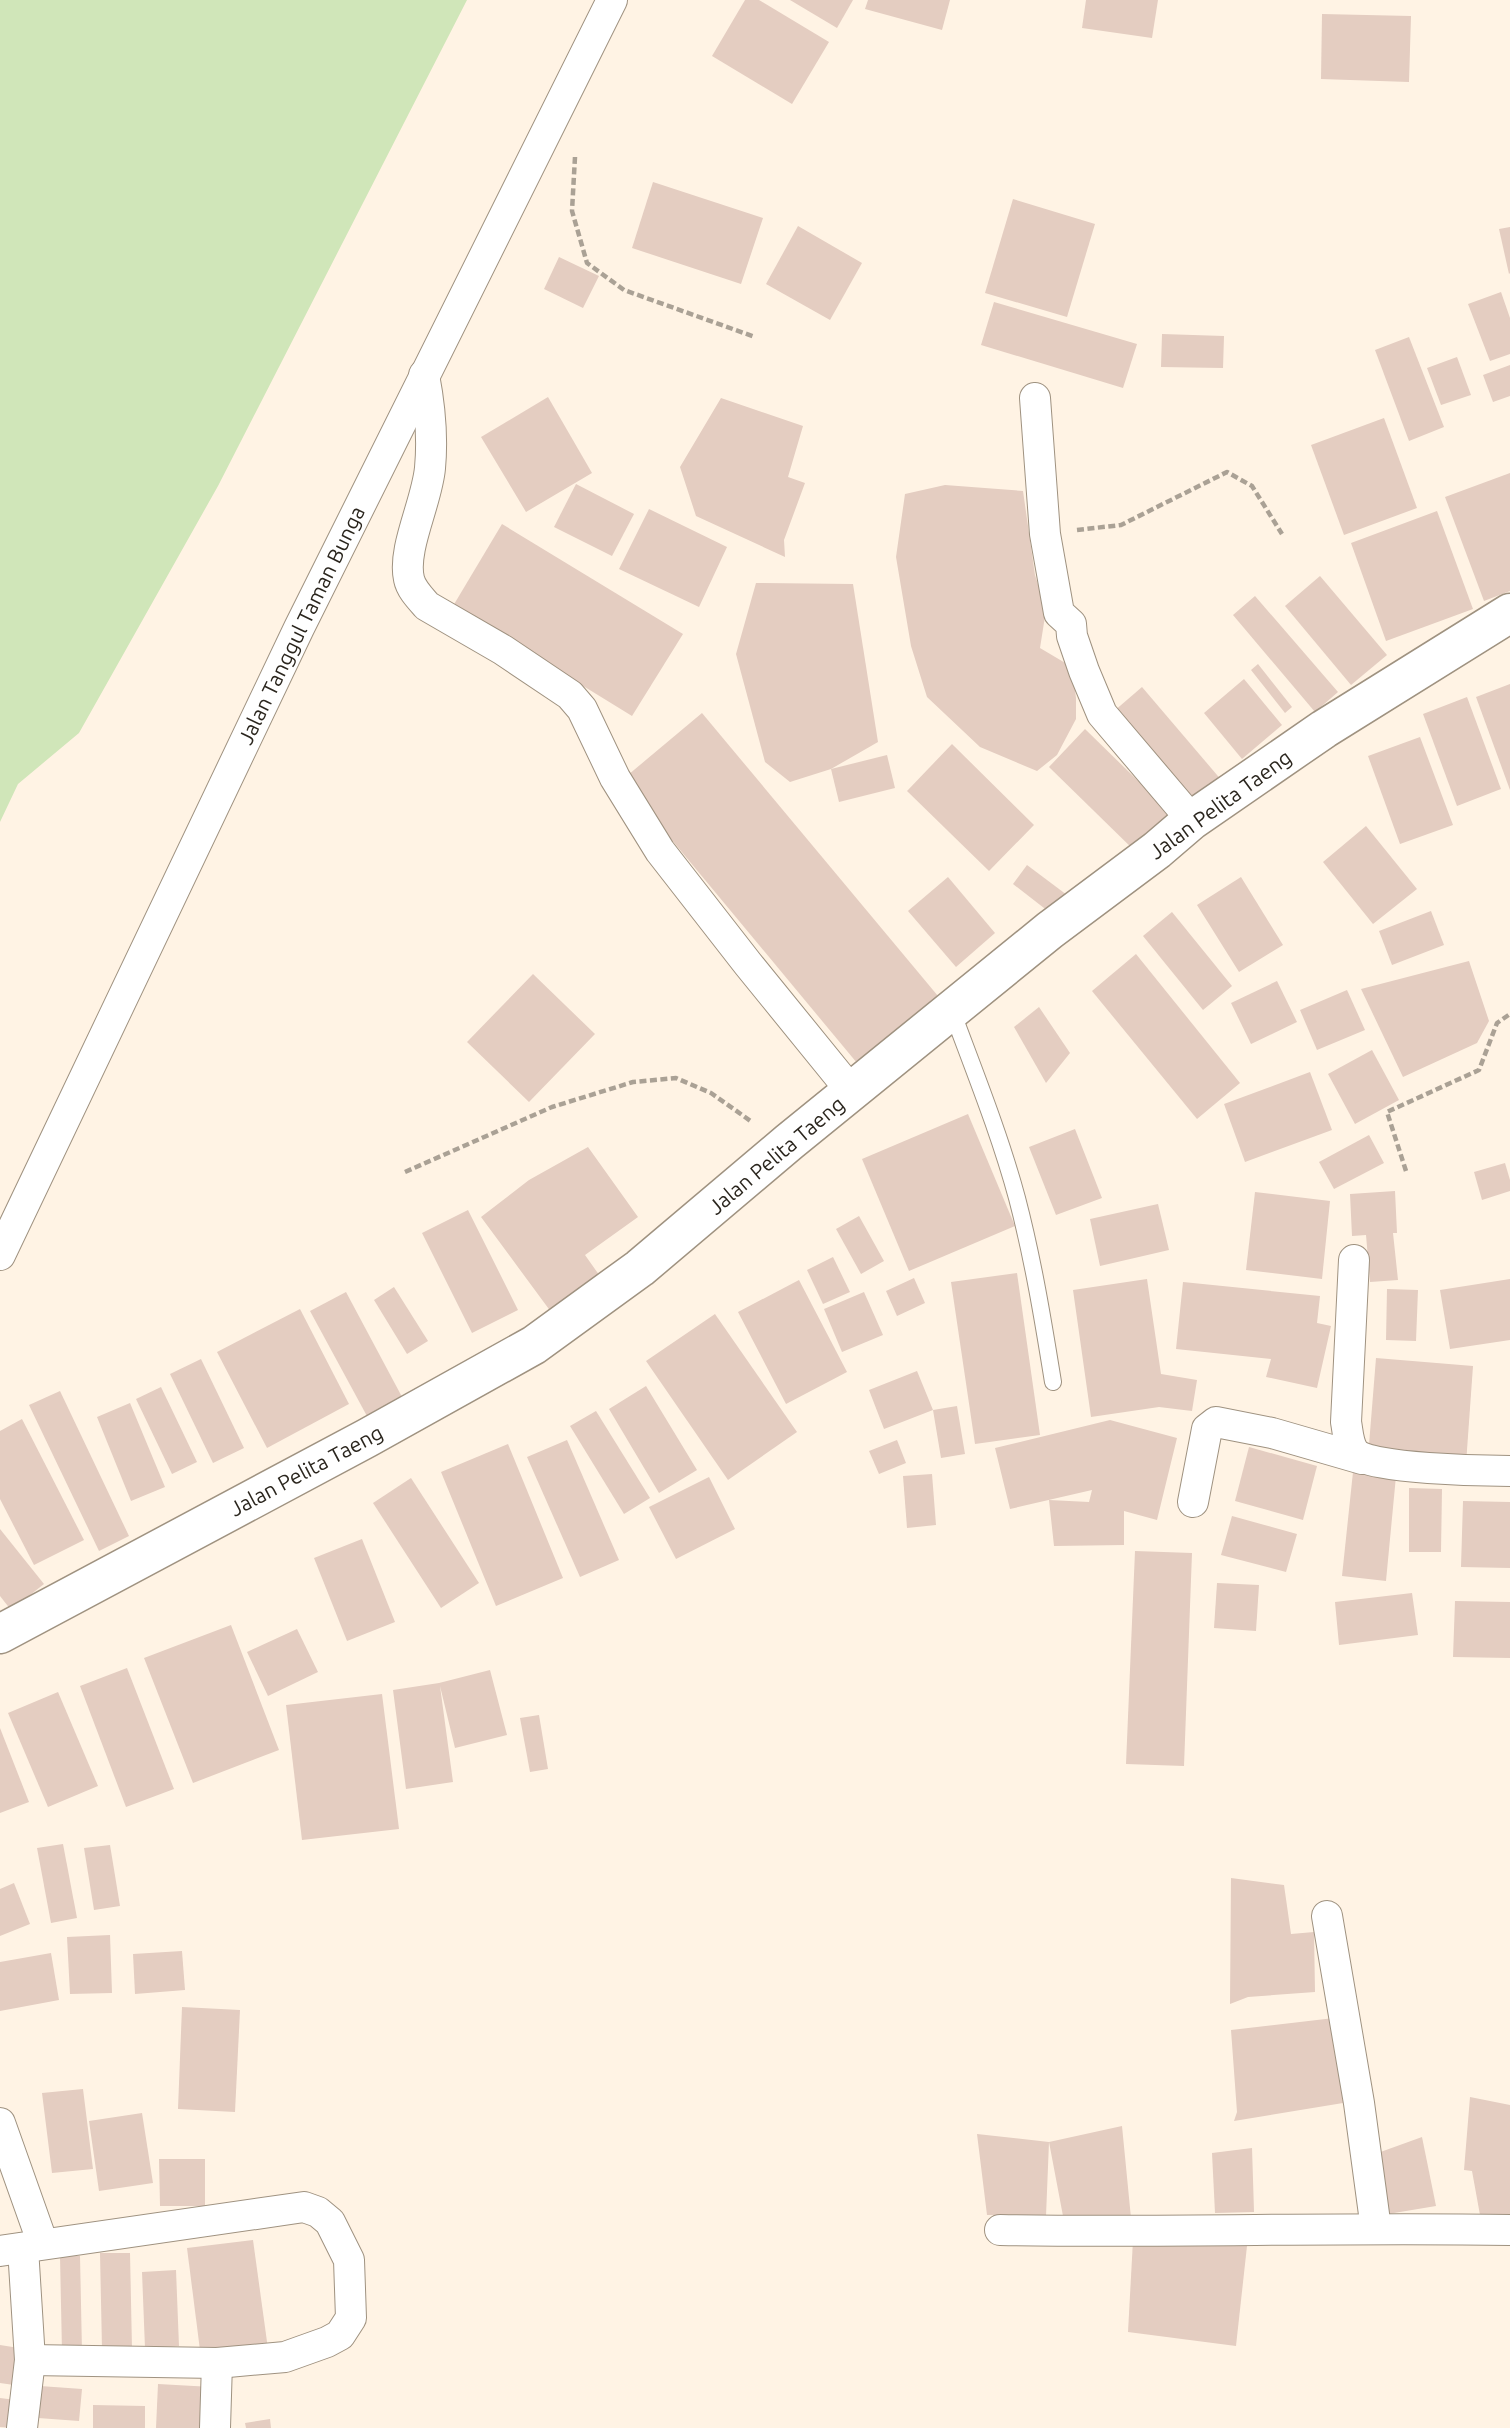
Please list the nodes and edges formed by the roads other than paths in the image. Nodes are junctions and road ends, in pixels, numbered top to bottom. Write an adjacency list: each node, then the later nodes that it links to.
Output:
1 (612, 0): 2 (street, Jalan Tanggul Taman Bunga)
2 (424, 376): 7 (street); 8 (street, Jalan Tanggul Taman Bunga)
3 (1035, 398): 5 (street)
4 (1510, 613): 5 (street, Jalan Pelita Taeng)
5 (1192, 820): 6 (street, Jalan Pelita Taeng)
6 (952, 1011): 7 (street, Jalan Pelita Taeng); 10 (lane)
7 (852, 1092): 14 (street, Jalan Pelita Taeng)
8 (0, 1255)
9 (1354, 1260): 11 (street)
10 (1053, 1382)
11 (1362, 1459): 12 (street); 13 (street)
12 (1510, 1471)
13 (1193, 1502)
14 (0, 1633)
15 (1326, 1916): 17 (street)
16 (0, 2123): 20 (street)
17 (1376, 2229): 18 (street); 19 (street)
18 (1000, 2230)
19 (1510, 2230)
20 (22, 2248): 21 (street); 22 (street)
21 (30, 2360): 22 (street); 23 (street)
22 (217, 2363): 24 (street)
23 (22, 2428)
24 (215, 2428)

